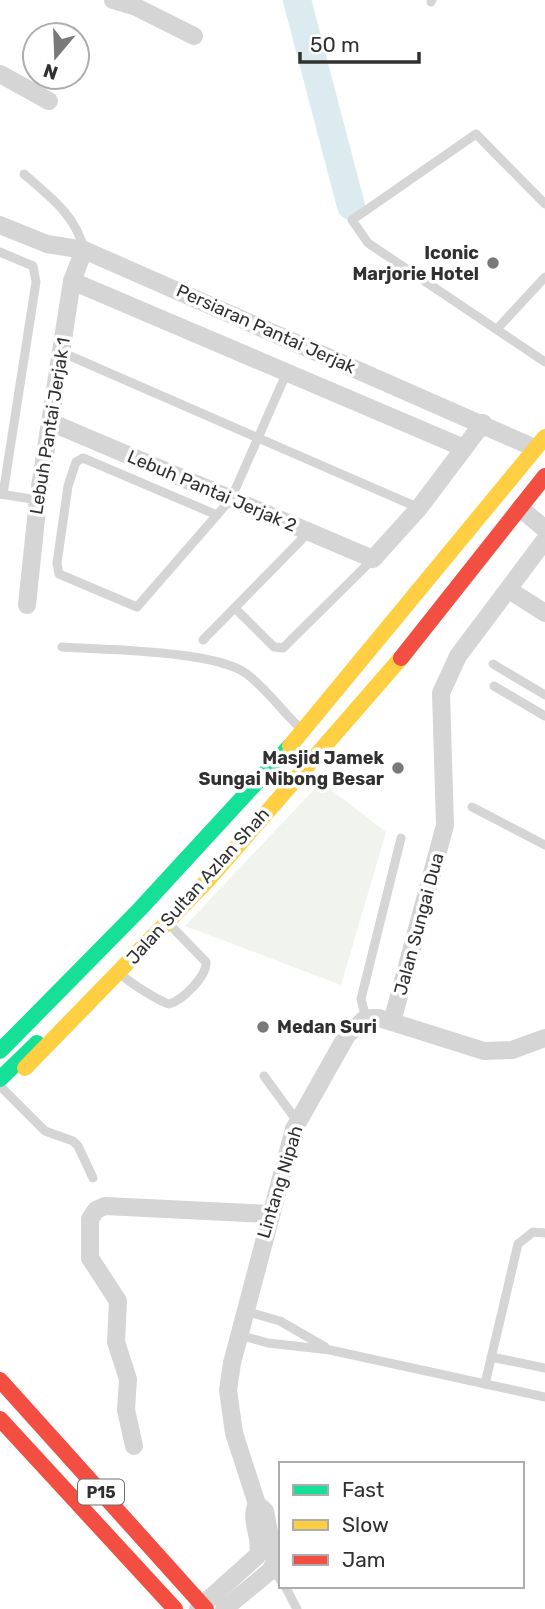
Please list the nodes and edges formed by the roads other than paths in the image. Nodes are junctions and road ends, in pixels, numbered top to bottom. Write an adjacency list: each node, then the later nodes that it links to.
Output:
1 (113, 0): 2 (street)
2 (194, 36)
3 (0, 74): 4 (street)
4 (49, 101)
5 (24, 174): 8 (lane)
6 (545, 204): 12 (lane)
7 (0, 225): 8 (street, Persiaran Pantai Jerjak)
8 (84, 250): 11 (street, Lebuh Pantai Jerjak 1); 17 (street, Persiaran Pantai Jerjak)
9 (0, 252): 25 (lane)
10 (545, 277): 12 (lane)
11 (72, 281): 13 (street, Lebuh Pantai Jerjak 1); 15 (street)
12 (497, 329): 14 (lane)
13 (61, 352): 16 (street, Lebuh Pantai Jerjak 1); 20 (lane)
14 (544, 359)
15 (287, 372): 20 (lane); 22 (street)
16 (50, 422): 26 (street, Lebuh Pantai Jerjak 2); 27 (street, Lebuh Pantai Jerjak 1)
17 (483, 423): 21 (street, Persiaran Pantai Jerjak); 22 (street)
18 (545, 426): 21 (main road, Jalan Sultan Azlan Shah)
19 (545, 437): 55 (main road, Jalan Sultan Azlan Shah)
20 (258, 438): 26 (lane); 28 (lane)
21 (528, 445): 45 (main road, Jalan Sultan Azlan Shah)
22 (464, 448): 28 (street)
23 (545, 467): 57 (main road, Jalan Sultan Azlan Shah)
24 (545, 476): 29 (main road, Jalan Sultan Azlan Shah)
25 (2, 494): 27 (lane)
26 (231, 499): 30 (lane); 32 (street, Lebuh Pantai Jerjak 2)
27 (38, 500): 36 (street, Lebuh Pantai Jerjak 1)
28 (419, 508): 34 (street)
29 (520, 508): 31 (street); 49 (main road, Jalan Sultan Azlan Shah)
30 (217, 515): 30 (lane)
31 (545, 529)
32 (309, 532): 34 (street, Lebuh Pantai Jerjak 2); 37 (lane)
33 (545, 540): 35 (street, Jalan Sungai Dua)
34 (373, 559): 37 (lane)
35 (509, 590): 38 (street); 52 (street, Jalan Sungai Dua)
36 (27, 605)
37 (235, 608): 39 (lane)
38 (545, 613)
39 (204, 640)
40 (62, 647): 45 (lane)
41 (493, 664): 43 (lane)
42 (494, 686): 44 (lane)
43 (545, 695)
44 (545, 716)
45 (296, 724): 53 (main road, Jalan Sultan Azlan Shah)
46 (472, 807): 48 (lane)
47 (401, 838): 51 (lane)
48 (545, 845)
49 (168, 922): 50 (main road, Jalan Sultan Azlan Shah); 50 (lane)
50 (119, 974): 57 (main road, Jalan Sultan Azlan Shah)
51 (366, 1018): 52 (street); 58 (street, Lintang Nipah)
52 (392, 1022): 54 (street)
53 (0, 1032)
54 (545, 1038)
55 (0, 1051)
56 (264, 1076): 58 (lane)
57 (1, 1086): 59 (lane)
58 (297, 1121): 60 (street, Lintang Nipah)
59 (93, 1178)
60 (269, 1214): 62 (street, Lintang Nipah); 71 (street)
61 (545, 1233): 65 (lane)
62 (245, 1311): 63 (street, Lintang Nipah); 64 (lane)
63 (239, 1335): 64 (lane); 72 (street, Lintang Nipah)
64 (330, 1350): 68 (lane)
65 (491, 1357): 66 (lane); 68 (lane)
66 (545, 1368)
67 (0, 1380): 75 (main road, P15)
68 (485, 1384): 69 (lane)
69 (545, 1397)
70 (0, 1419): 76 (main road, P15)
71 (134, 1446)
72 (257, 1504): 73 (street, Lintang Nipah); 75 (street, Lintang Nipah)
73 (276, 1574): 77 (street, Lintang Nipah)
74 (286, 1588): 78 (lane)
75 (202, 1608)
76 (175, 1609)
77 (225, 1609)
78 (298, 1609)

